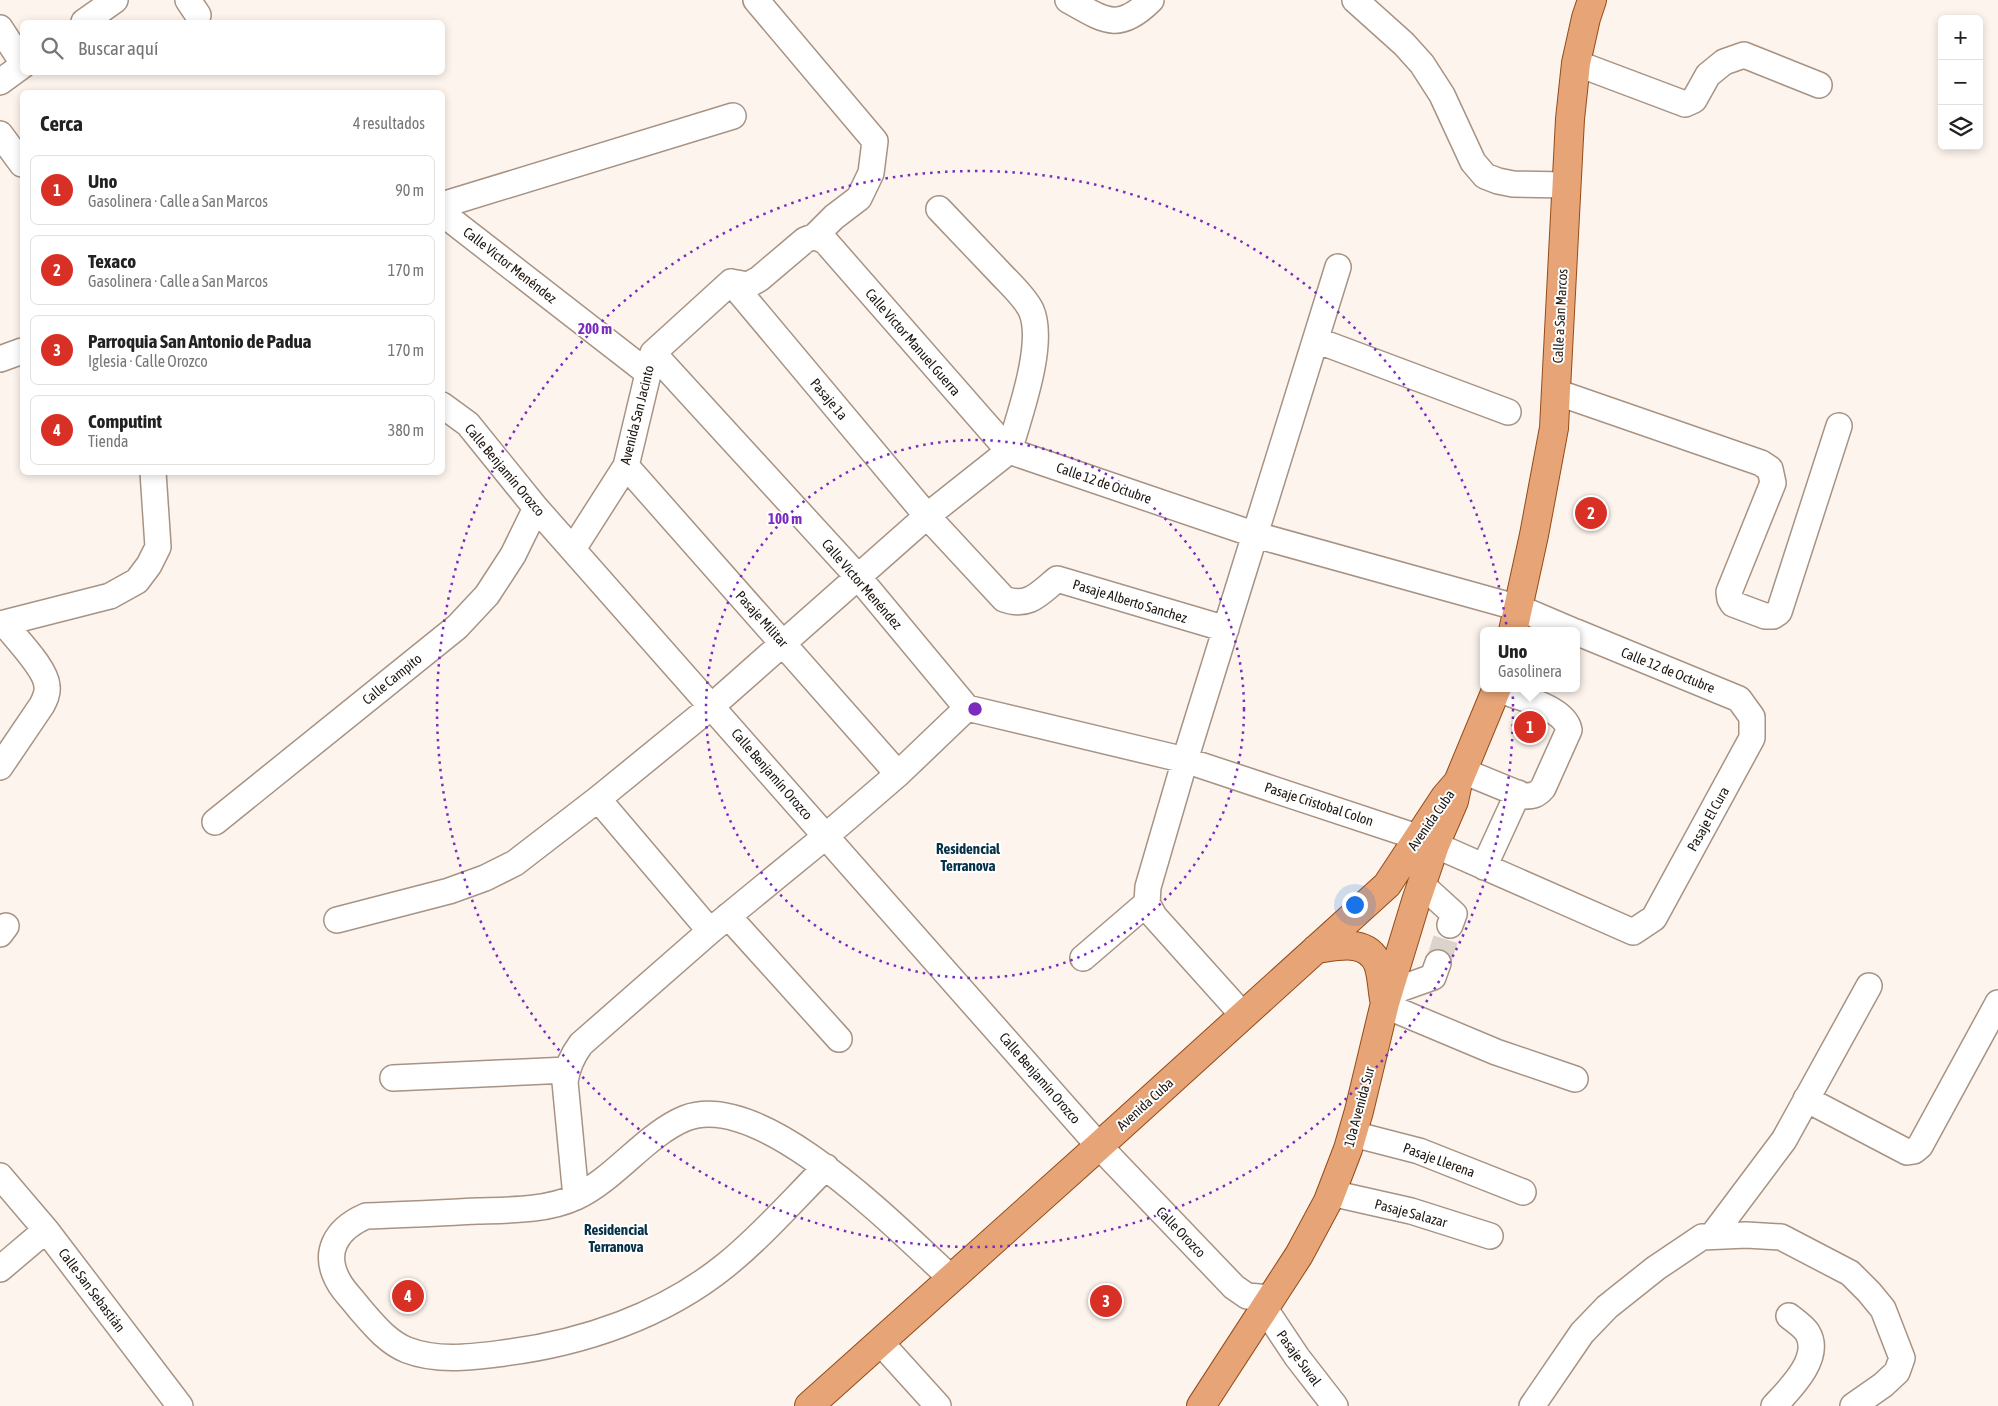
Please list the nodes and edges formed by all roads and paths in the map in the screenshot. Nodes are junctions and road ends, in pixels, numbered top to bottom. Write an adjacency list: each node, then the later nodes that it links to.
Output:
1 (756, 0): 19 (street)
2 (1068, 0): 3 (street)
3 (1151, 0)
4 (1355, 0): 15 (street)
5 (1592, 0): 8 (main road, Calle a San Marcos)
6 (0, 28): 7 (street)
7 (20, 61)
8 (1576, 63): 11 (street); 15 (main road, Calle a San Marcos)
9 (20, 66): 10 (street)
10 (0, 82)
11 (1819, 85)
12 (733, 116): 16 (street)
13 (0, 134): 14 (street)
14 (20, 161)
15 (1567, 185): 26 (main road, Calle a San Marcos)
16 (445, 204)
17 (939, 209): 30 (street)
18 (445, 215): 25 (street, Calle Victor Menéndez)
19 (815, 236): 21 (street); 30 (street, Calle Victor Manuel Guerra)
20 (1338, 267): 22 (street)
21 (731, 282): 25 (street, Avenida San Jacinto); 34 (street, Pasaje 1a)
22 (1316, 340): 28 (street); 35 (street)
23 (20, 351): 24 (street)
24 (0, 359)
25 (650, 363): 31 (street, Avenida San Jacinto); 37 (street, Calle Victor Menéndez)
26 (1556, 392): 29 (street); 38 (main road, Calle a San Marcos)
27 (445, 408): 33 (street, Calle Benjamín Orozco)
28 (1508, 412)
29 (1839, 426)
30 (1009, 451): 34 (street); 35 (street, Calle 12 de Octubre)
31 (626, 466): 36 (street, Avenida San Jacinto); 43 (street, Pasaje Militar)
32 (153, 475): 39 (street)
33 (536, 508): 36 (street, Calle Benjamín Orozco); 55 (street, Calle Campito)
34 (928, 516): 37 (street); 41 (street, Pasaje Alberto Sanchez)
35 (1256, 535): 38 (street, Calle 12 de Octubre); 41 (street)
36 (573, 549): 46 (street, Calle Benjamín Orozco)
37 (858, 578): 43 (street); 47 (street, Calle Victor Menéndez)
38 (1516, 620): 40 (street, Calle 12 de Octubre)
39 (2, 625): 50 (street)
40 (1554, 627)
41 (1226, 630): 49 (street)
42 (1580, 633): 48 (street, Calle 12 de Octubre)
43 (784, 643): 46 (street); 51 (street, Pasaje Militar)
44 (1496, 692): 52 (main road)
45 (1505, 692): 53 (street)
46 (712, 706): 54 (street); 56 (street, Calle Benjamín Orozco)
47 (967, 708): 49 (street, Pasaje Cristobal Colon); 51 (street)
48 (1752, 717): 61 (street, Pasaje El Cura)
49 (1185, 760): 57 (street, Pasaje Cristobal Colon); 60 (street)
50 (0, 767)
51 (898, 774): 56 (street)
52 (1461, 777): 53 (street); 57 (main road, Avenida Cuba)
53 (1518, 793): 58 (street)
54 (598, 799): 62 (street); 63 (street)
55 (215, 822)
56 (826, 836): 63 (street); 78 (street, Calle Benjamín Orozco)
57 (1426, 841): 58 (street, Pasaje Cristobal Colon); 59 (main road, 10a Avenida Sur); 65 (main road, Avenida Cuba)
58 (1484, 867): 61 (street, Pasaje Cristobal Colon)
59 (1421, 884): 64 (street); 69 (main road, 10a Avenida Sur)
60 (1147, 903): 66 (street); 71 (street)
61 (1654, 918)
62 (336, 920)
63 (719, 923): 72 (street); 73 (street)
64 (1450, 925)
65 (1316, 949): 69 (main road); 71 (main road, Avenida Cuba)
66 (1083, 958)
67 (1438, 963): 69 (street)
68 (1869, 986): 76 (street)
69 (1386, 1000): 75 (street); 77 (main road, 10a Avenida Sur)
70 (1998, 1003): 76 (street)
71 (1243, 1015): 78 (main road, Avenida Cuba)
72 (839, 1039)
73 (567, 1070): 74 (street); 83 (street)
74 (393, 1078)
75 (1575, 1079)
76 (1806, 1099): 86 (street)
77 (1353, 1134): 81 (street, Pasaje Llerena); 82 (main road, 10a Avenida Sur)
78 (1099, 1146): 88 (main road, Avenida Cuba); 89 (street, Calle Orozco)
79 (826, 1167): 83 (street); 83 (street); 88 (street)
80 (0, 1176): 84 (street, Calle San Sebastián)
81 (1523, 1192)
82 (1331, 1193): 85 (street, Pasaje Salazar); 89 (main road, 10a Avenida Sur)
83 (576, 1197)
84 (46, 1230): 87 (street); 92 (street, Calle San Sebastián)
85 (1490, 1236)
86 (1712, 1236): 97 (street); 99 (street)
87 (0, 1269)
88 (951, 1278): 91 (main road, Avenida Cuba)
89 (1268, 1303): 95 (main road, 10a Avenida Sur); 96 (street, Pasaje Suval)
90 (1789, 1316): 98 (street)
91 (881, 1343): 93 (main road, Avenida Cuba); 94 (street)
92 (180, 1406)
93 (809, 1406)
94 (938, 1406)
95 (1201, 1406)
96 (1335, 1406)
97 (1532, 1406)
98 (1774, 1406)
99 (1853, 1406)

